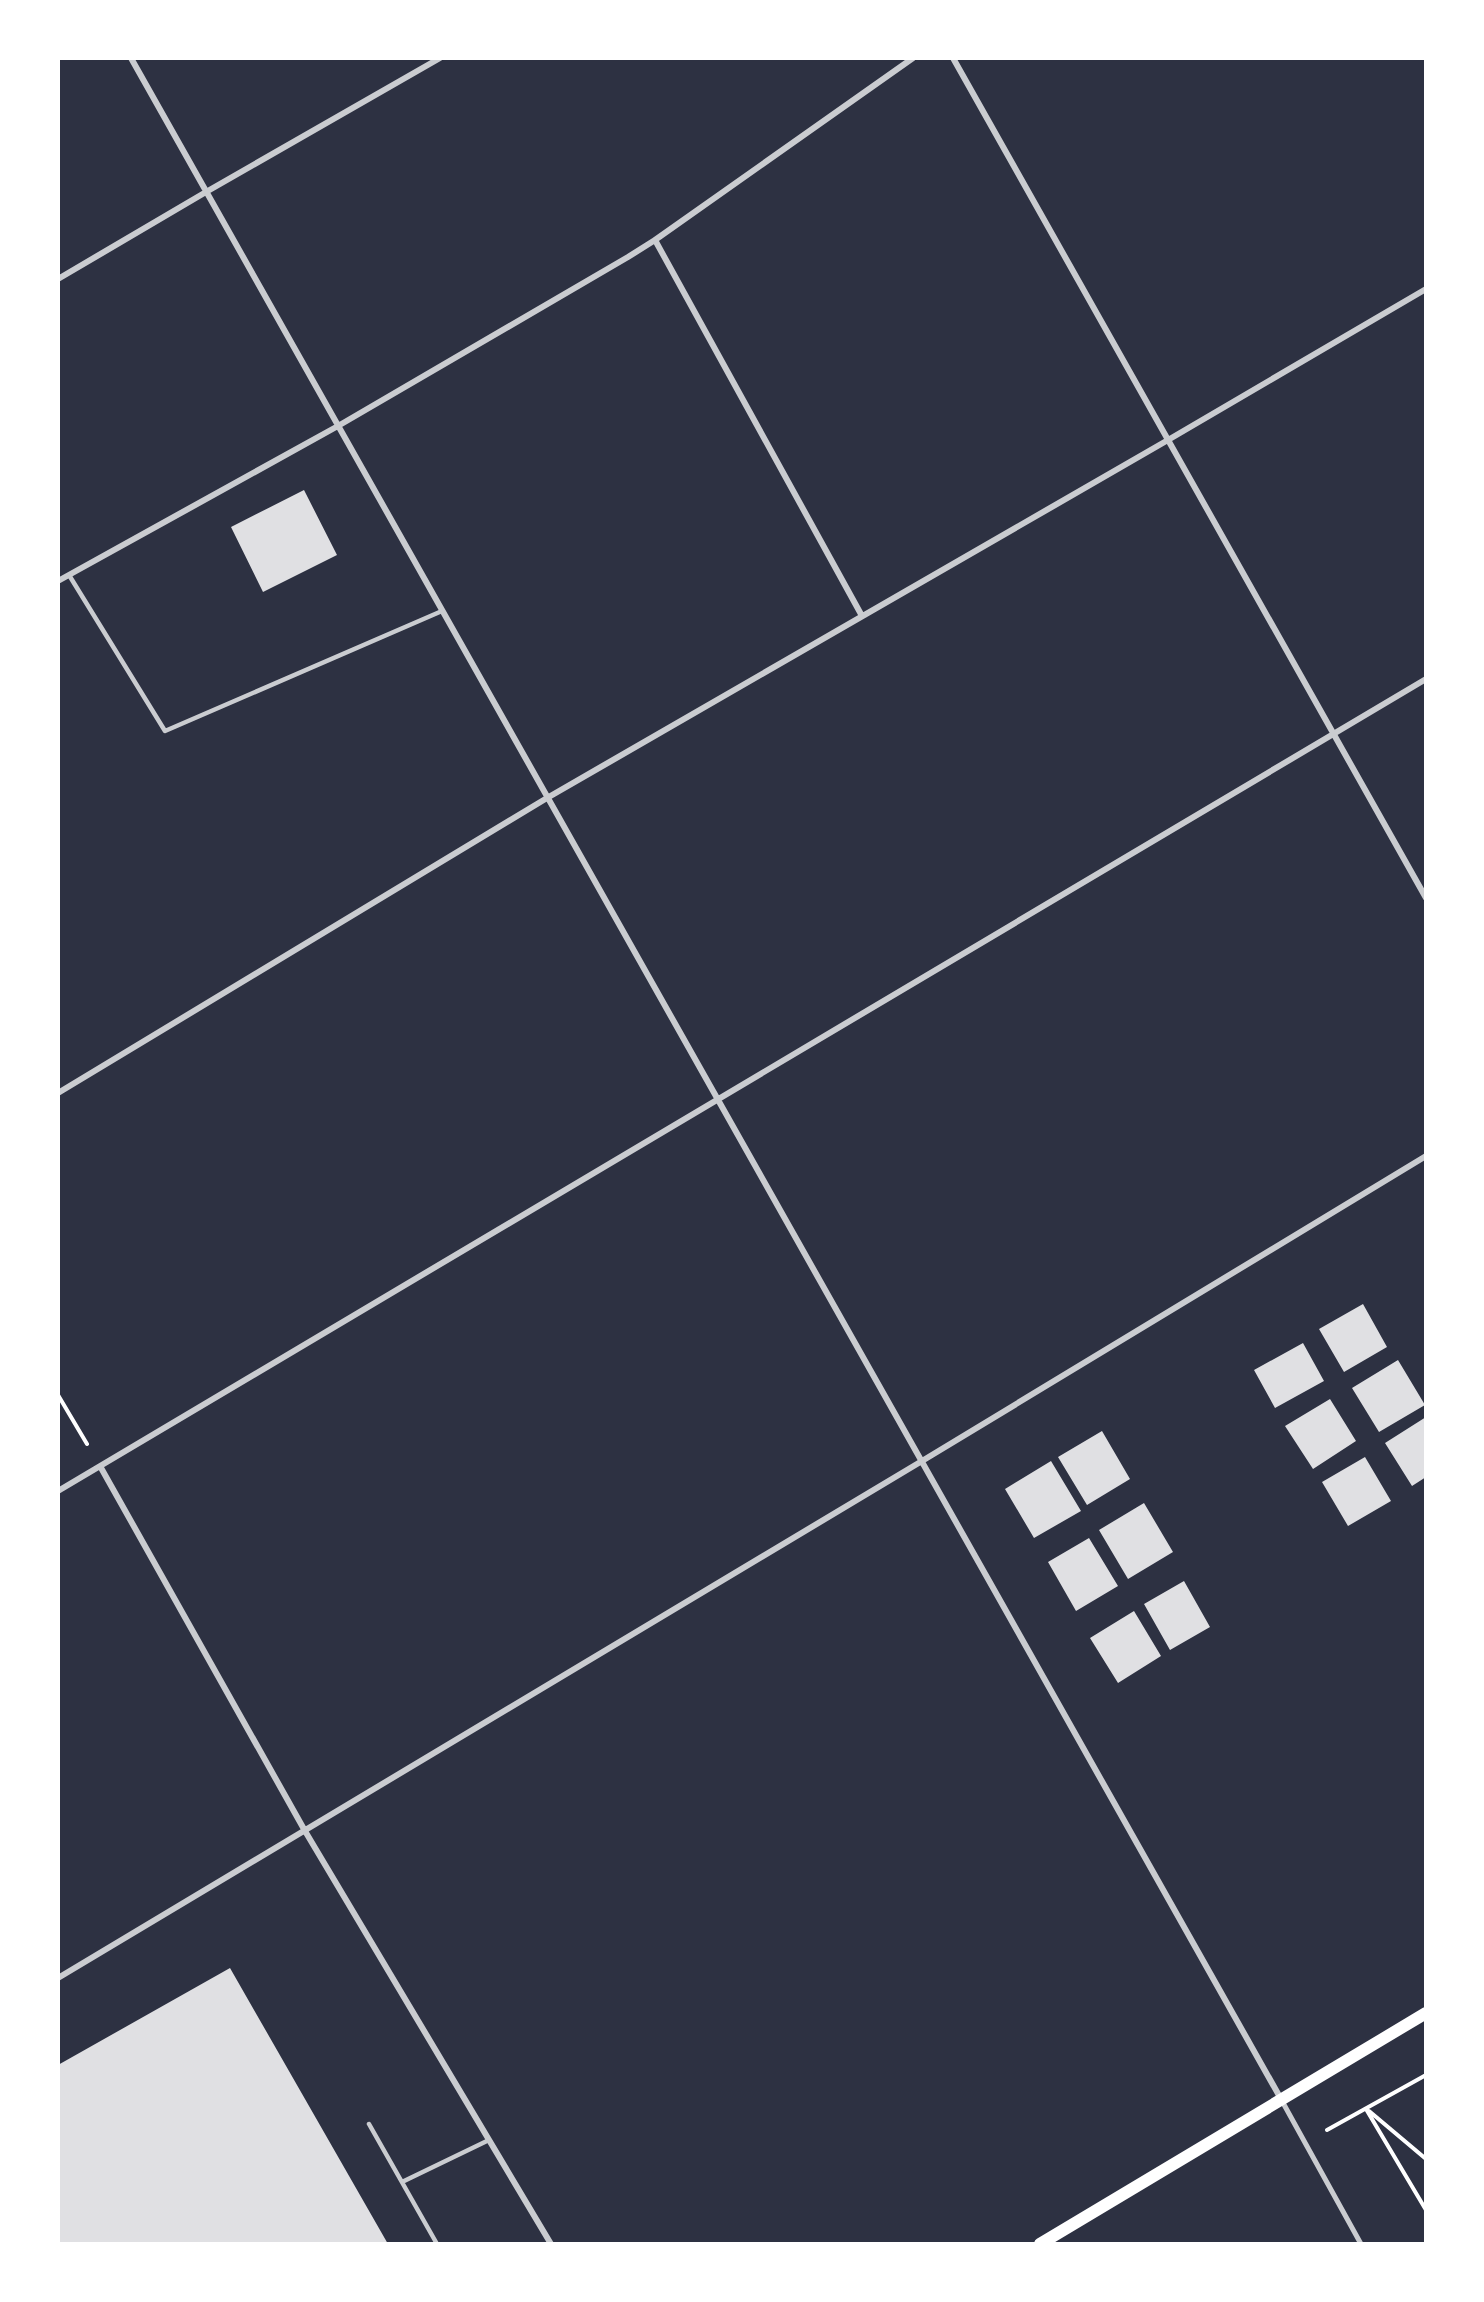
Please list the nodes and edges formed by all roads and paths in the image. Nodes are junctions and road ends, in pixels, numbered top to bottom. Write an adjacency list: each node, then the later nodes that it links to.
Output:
1 (131, 58): 5 (street)
2 (440, 58): 5 (street)
3 (914, 58): 6 (street)
4 (953, 58): 10 (street)
5 (206, 192): 7 (street); 9 (street)
6 (655, 240): 9 (street); 14 (street)
7 (58, 279)
8 (1425, 289): 10 (street)
9 (338, 426): 11 (street); 13 (street)
10 (1168, 440): 14 (street); 16 (street)
11 (69, 575): 12 (street); 13 (lane)
12 (58, 582)
13 (442, 611): 17 (street)
14 (862, 616): 17 (street)
15 (1425, 680): 16 (street)
16 (1333, 734): 18 (street); 20 (street)
17 (547, 798): 19 (street); 20 (street)
18 (1425, 898)
19 (58, 1093)
20 (718, 1100): 23 (street); 24 (street)
21 (1425, 1156): 23 (street)
22 (58, 1395): 24 (path)
23 (922, 1461): 26 (street); 30 (street)
24 (100, 1466): 25 (street); 26 (street)
25 (58, 1491)
26 (305, 1831): 27 (street); 33 (street)
27 (58, 1978)
28 (1425, 2013): 30 (main road)
29 (1425, 2075): 31 (path)
30 (1281, 2099): 34 (street); 40 (main road)
31 (1366, 2109): 34 (path); 35 (path); 37 (path)
32 (369, 2124): 36 (lane)
33 (489, 2140): 36 (lane); 39 (street)
34 (1305, 2142): 41 (street)
35 (1425, 2159)
36 (402, 2182): 38 (lane)
37 (1425, 2210)
38 (436, 2244)
39 (551, 2244)
40 (1040, 2244)
41 (1361, 2244)

